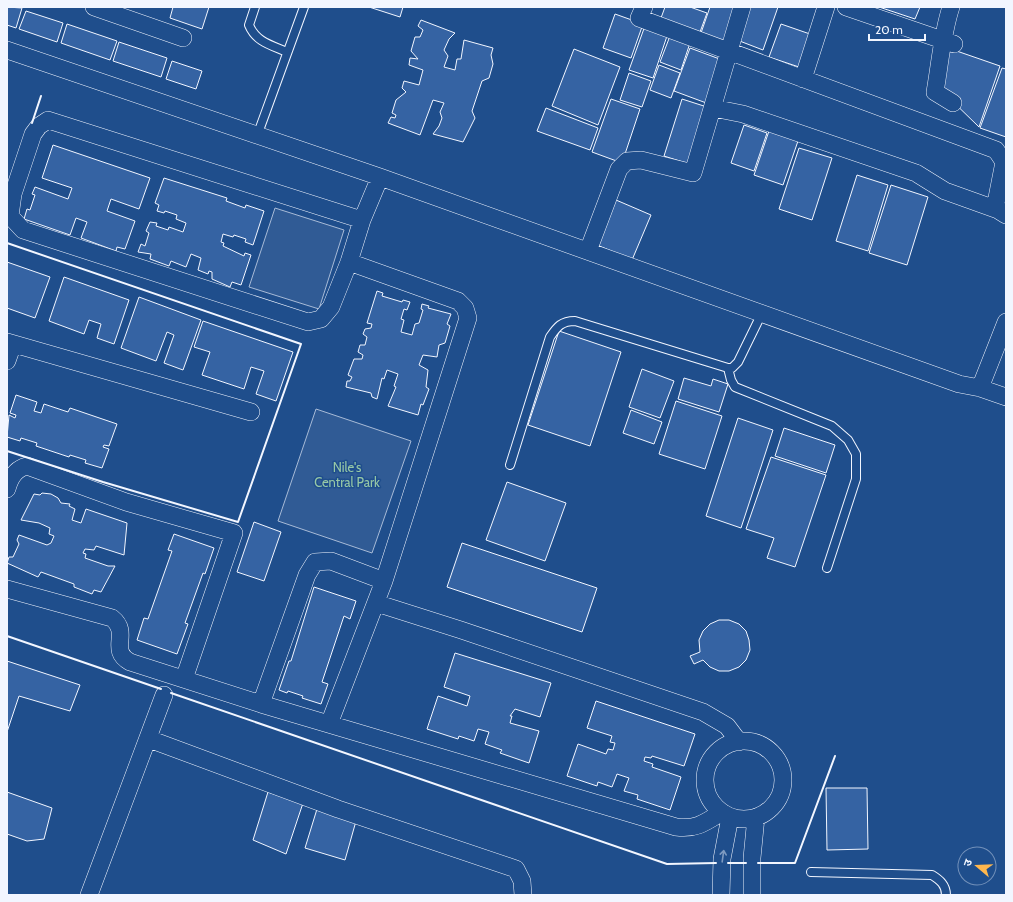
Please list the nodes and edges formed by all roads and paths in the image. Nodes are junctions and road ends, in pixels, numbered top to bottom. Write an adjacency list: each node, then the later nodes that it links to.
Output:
1 (94, 7): 9 (street)
2 (255, 7): 13 (lane)
3 (304, 7): 13 (lane)
4 (644, 7): 14 (street)
5 (742, 7): 14 (street)
6 (826, 7): 15 (street)
7 (846, 7): 11 (street)
8 (951, 7): 11 (street)
9 (133, 13): 10 (street)
10 (183, 38)
11 (949, 43): 16 (street)
12 (7, 50): 18 (street)
13 (287, 52): 18 (lane)
14 (728, 52): 15 (street); 17 (street)
15 (803, 79): 20 (street)
16 (953, 103)
17 (713, 108): 20 (street); 22 (street)
18 (257, 136): 19 (street)
19 (380, 177): 21 (street); 22 (street)
20 (1002, 212)
21 (362, 220): 23 (street); 23 (street)
22 (588, 251): 24 (street)
23 (350, 262): 35 (street)
24 (762, 314): 28 (lane); 29 (street)
25 (1006, 322): 29 (street)
26 (10, 343): 27 (street); 31 (street)
27 (7, 361)
28 (728, 368): 32 (lane); 34 (lane)
29 (980, 388): 30 (street)
30 (1005, 392)
31 (251, 412)
32 (510, 466)
33 (7, 489): 38 (street)
34 (827, 568)
35 (384, 580): 37 (street); 40 (street)
36 (7, 589): 38 (street)
37 (376, 603): 41 (street); 43 (street)
38 (184, 679): 40 (street)
39 (164, 695): 42 (street)
40 (261, 704): 41 (street)
41 (329, 724): 44 (street)
42 (149, 739): 47 (street); 48 (street)
43 (739, 742): 44 (street); 45 (street)
44 (726, 814): 45 (street); 49 (street, one-way to 44)
45 (756, 817): 50 (street)
46 (810, 872): 51 (lane)
47 (89, 895)
48 (523, 895)
49 (721, 895)
50 (752, 895)
51 (946, 895)

